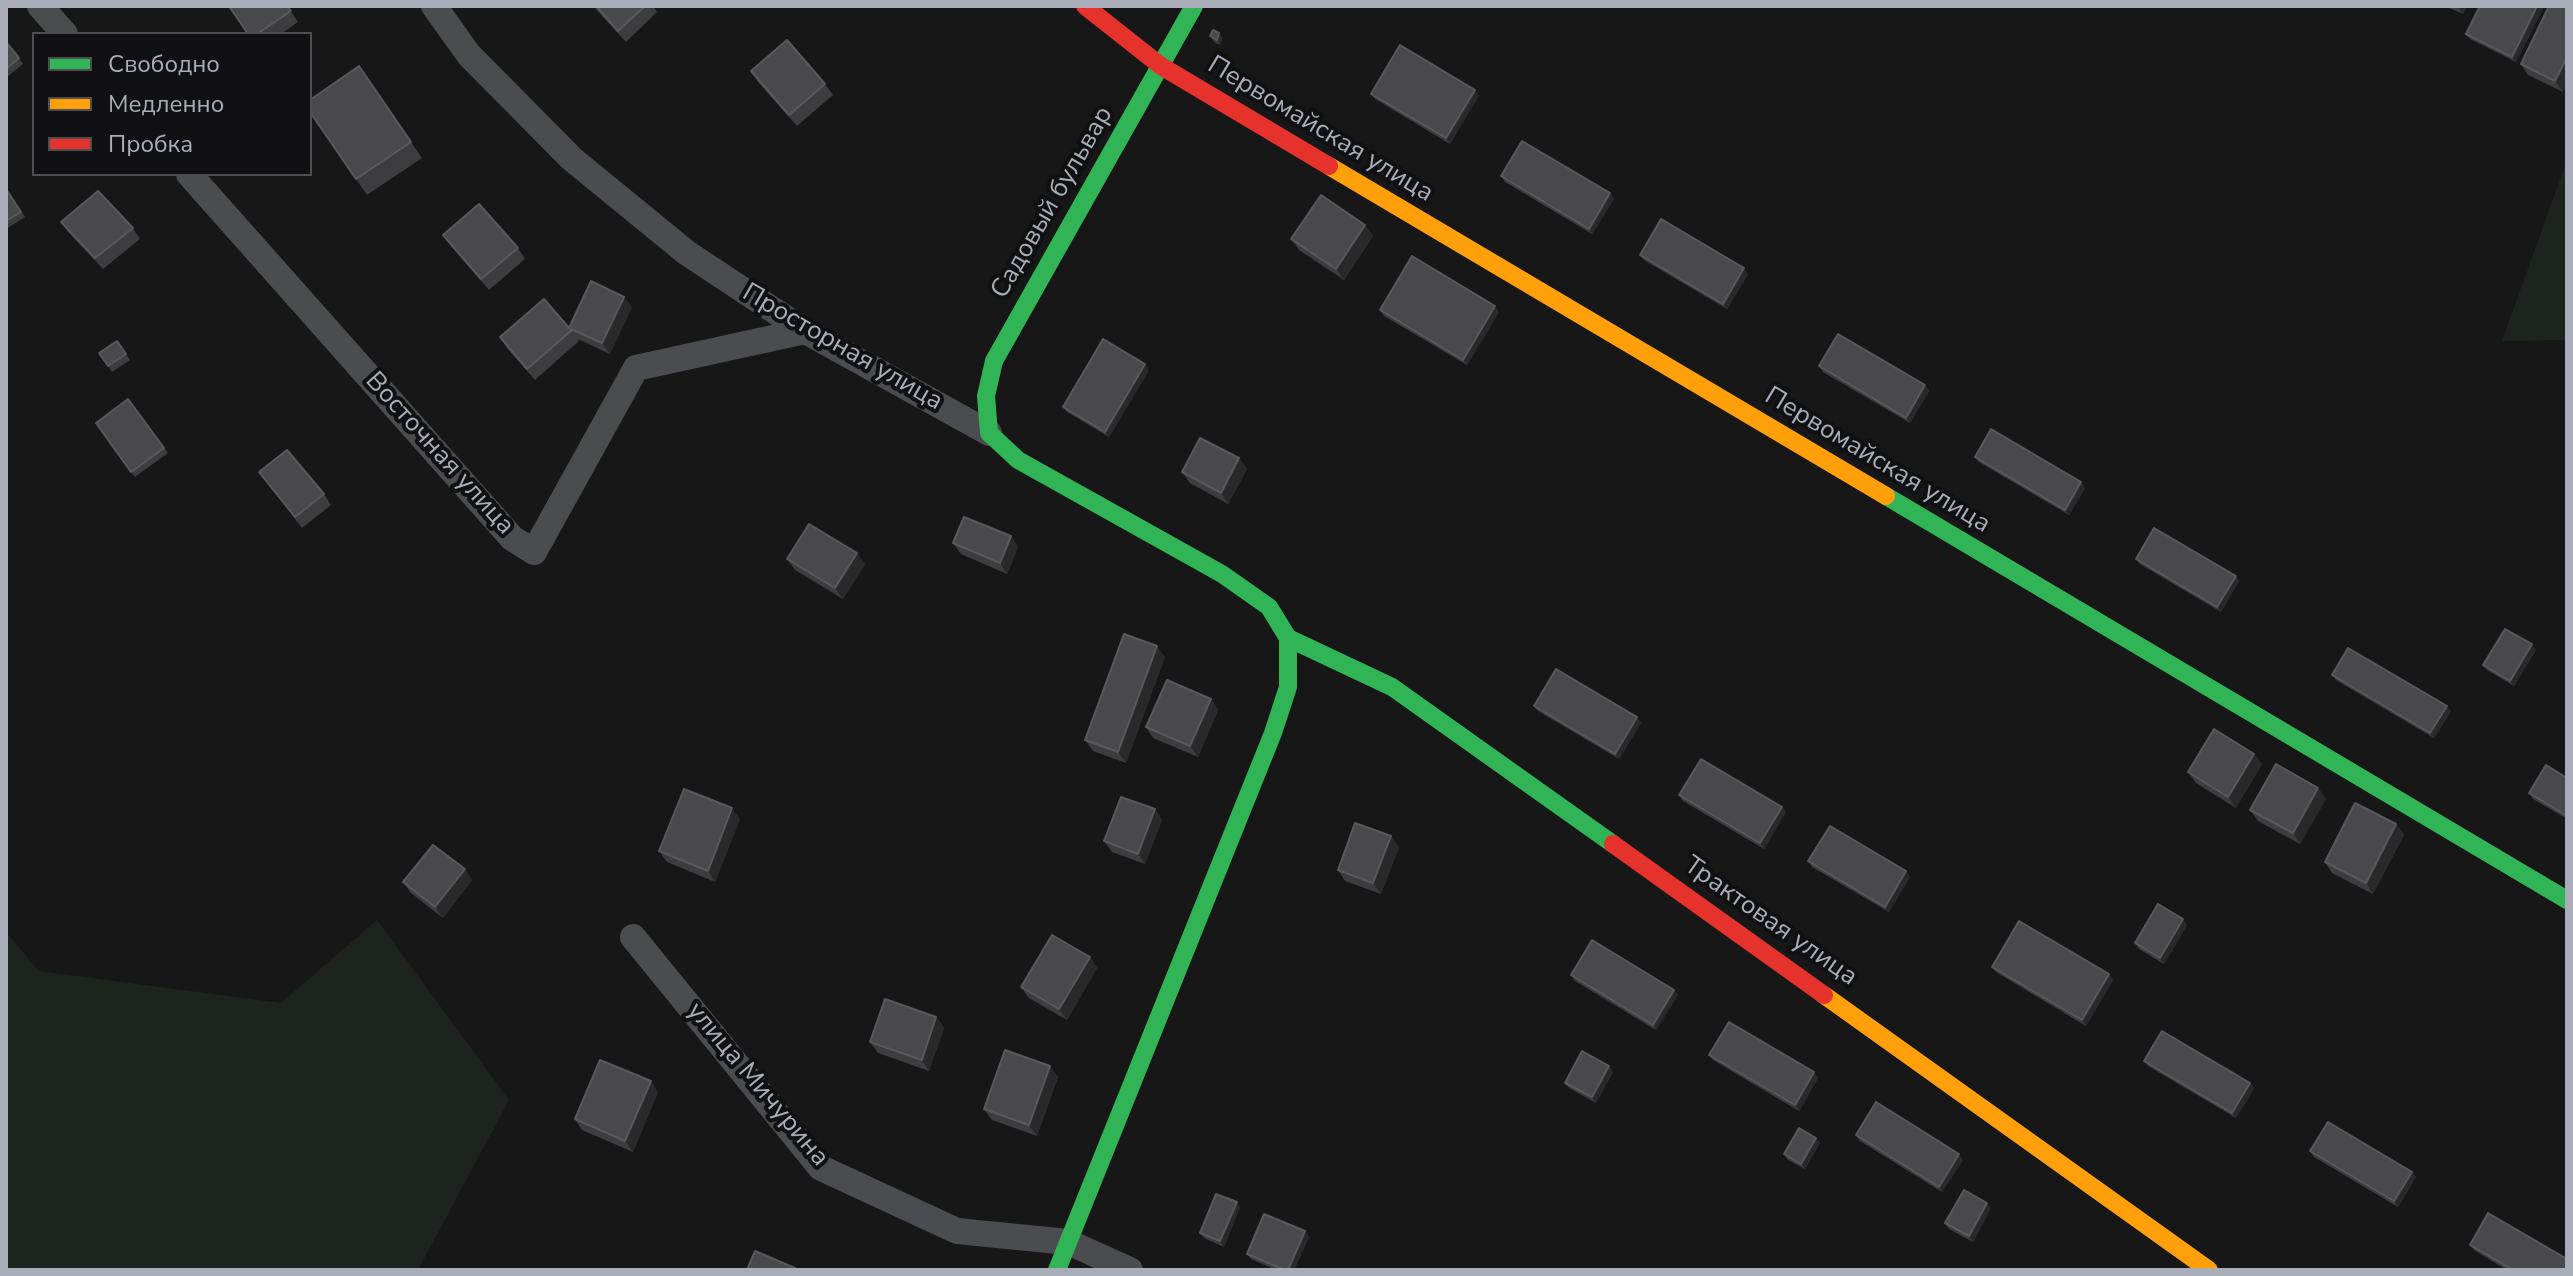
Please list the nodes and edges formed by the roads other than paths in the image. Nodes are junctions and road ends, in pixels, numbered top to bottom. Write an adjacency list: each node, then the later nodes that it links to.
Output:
1 (40, 6): 5 (street)
2 (434, 6): 8 (street, Просторная улица)
3 (1085, 6): 6 (street, Первомайская улица)
4 (1194, 6): 6 (street, Садовый бульвар)
5 (63, 32)
6 (1161, 66): 9 (street, Садовый бульвар); 11 (street, Первомайская улица)
7 (191, 176): 8 (street, Восточная улица)
8 (805, 331): 9 (street, Просторная улица)
9 (989, 433): 10 (street, Просторная улица)
10 (1288, 638): 13 (street); 16 (street, Трактовая улица)
11 (2567, 900)
12 (633, 937): 13 (street, улица Мичурина)
13 (1068, 1242): 14 (street); 15 (street, улица Мичурина)
14 (1057, 1270)
15 (1130, 1270)
16 (2209, 1270)

